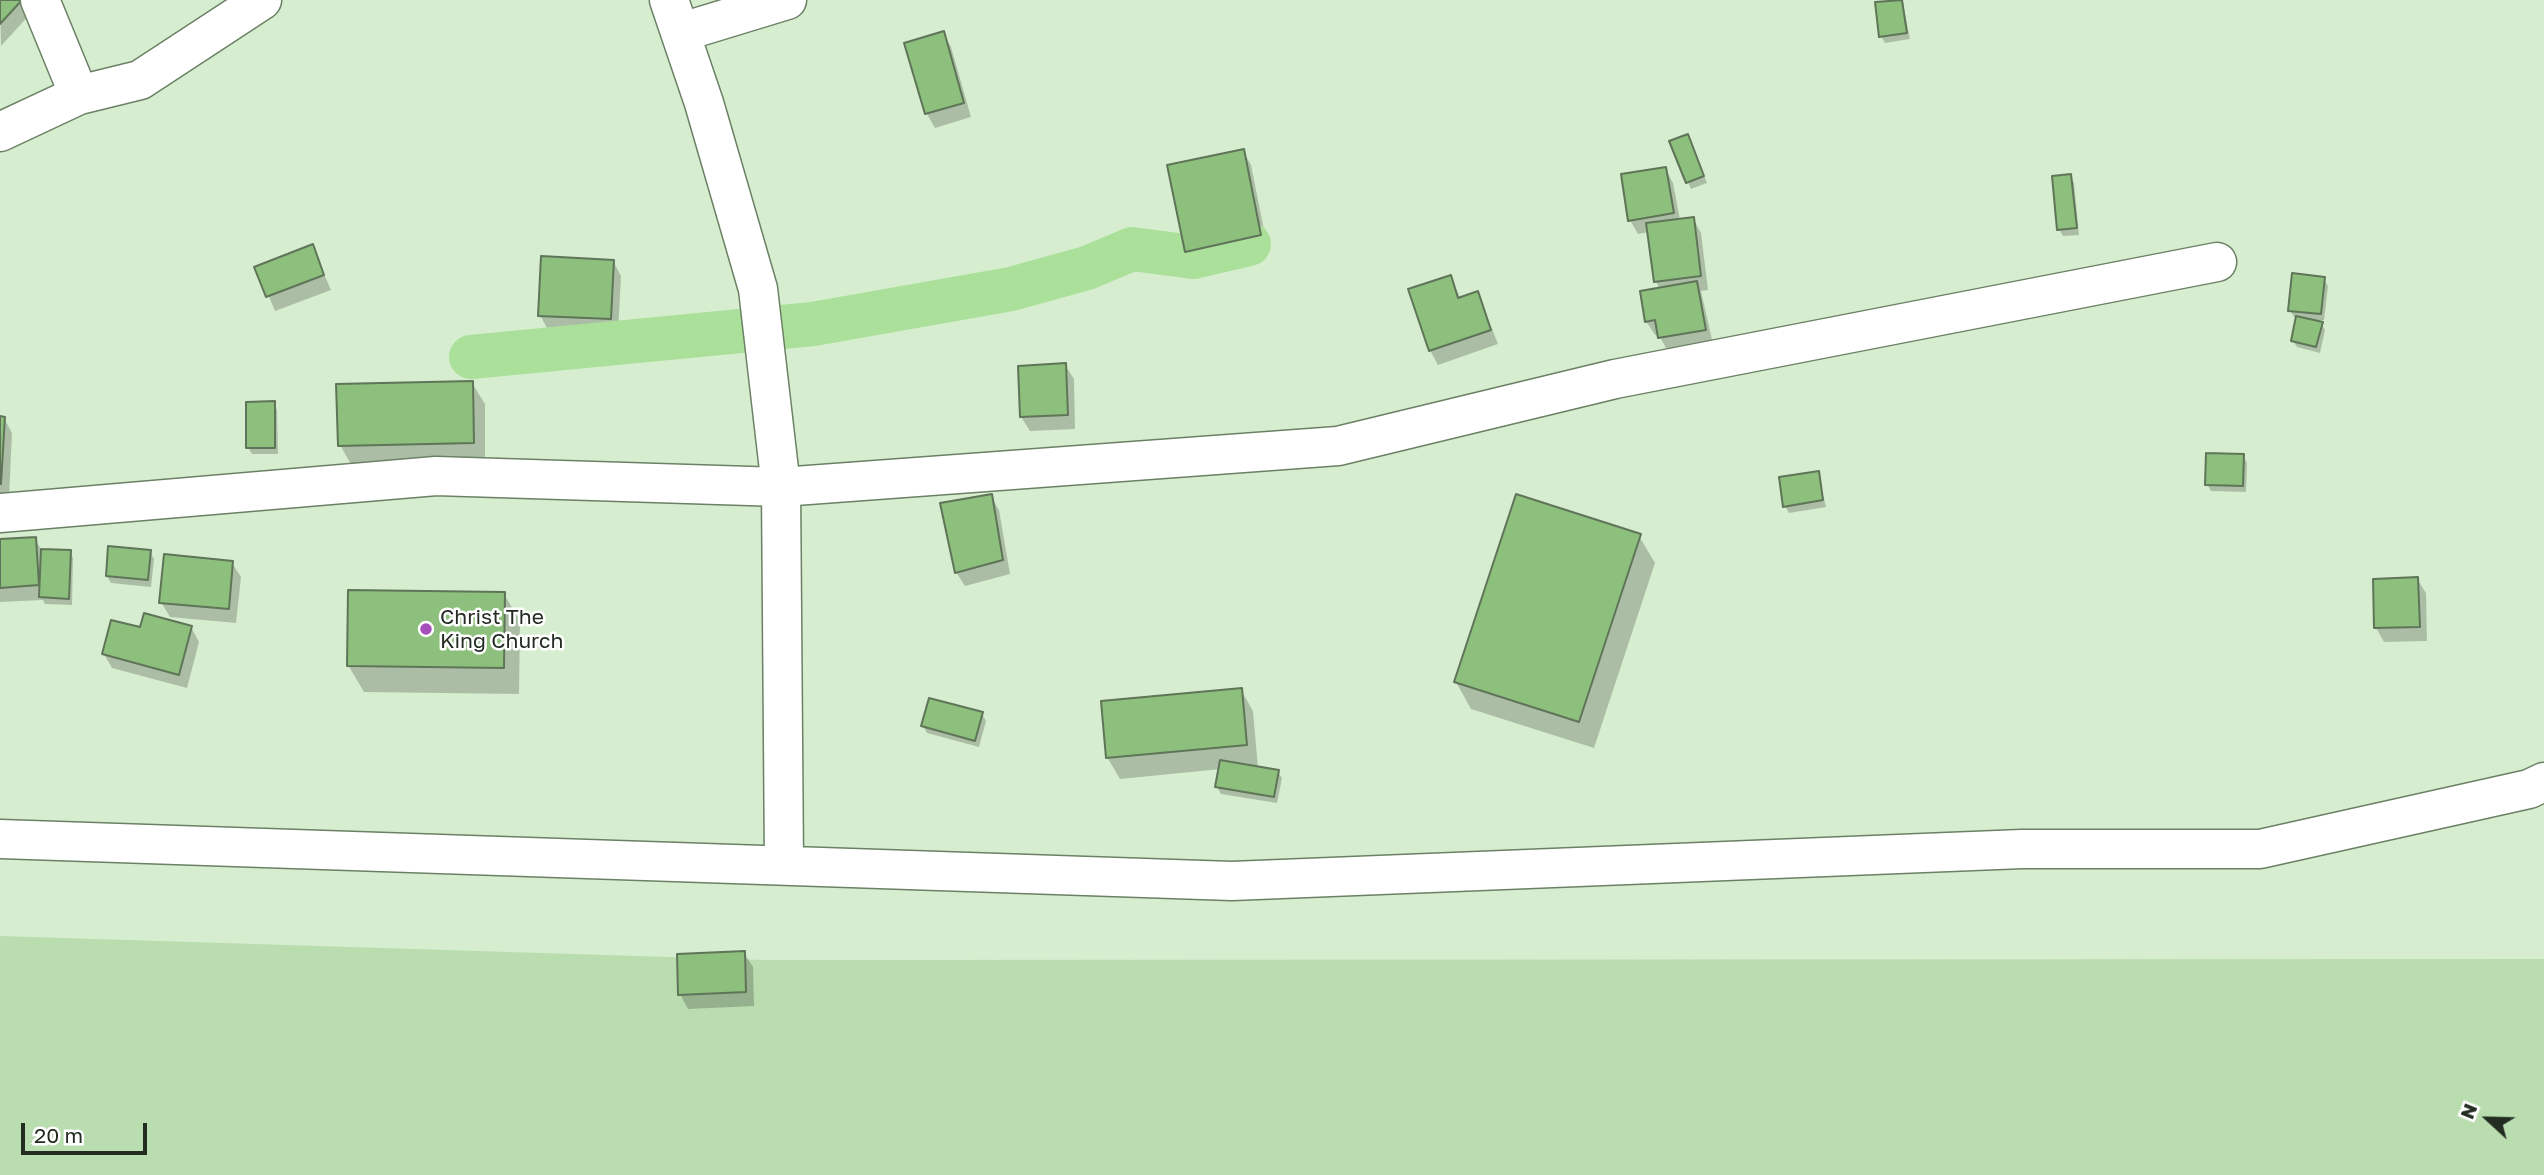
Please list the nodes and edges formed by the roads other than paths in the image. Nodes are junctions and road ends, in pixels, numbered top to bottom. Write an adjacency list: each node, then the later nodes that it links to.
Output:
1 (40, 0): 5 (main road)
2 (262, 0): 5 (main road)
3 (787, 0): 4 (main road)
4 (676, 16): 8 (main road)
5 (79, 94): 6 (main road)
6 (0, 132)
7 (2217, 262): 8 (main road)
8 (781, 487): 9 (main road); 12 (main road)
9 (0, 513)
10 (2544, 782): 12 (main road)
11 (0, 839): 12 (main road)
12 (784, 865)

